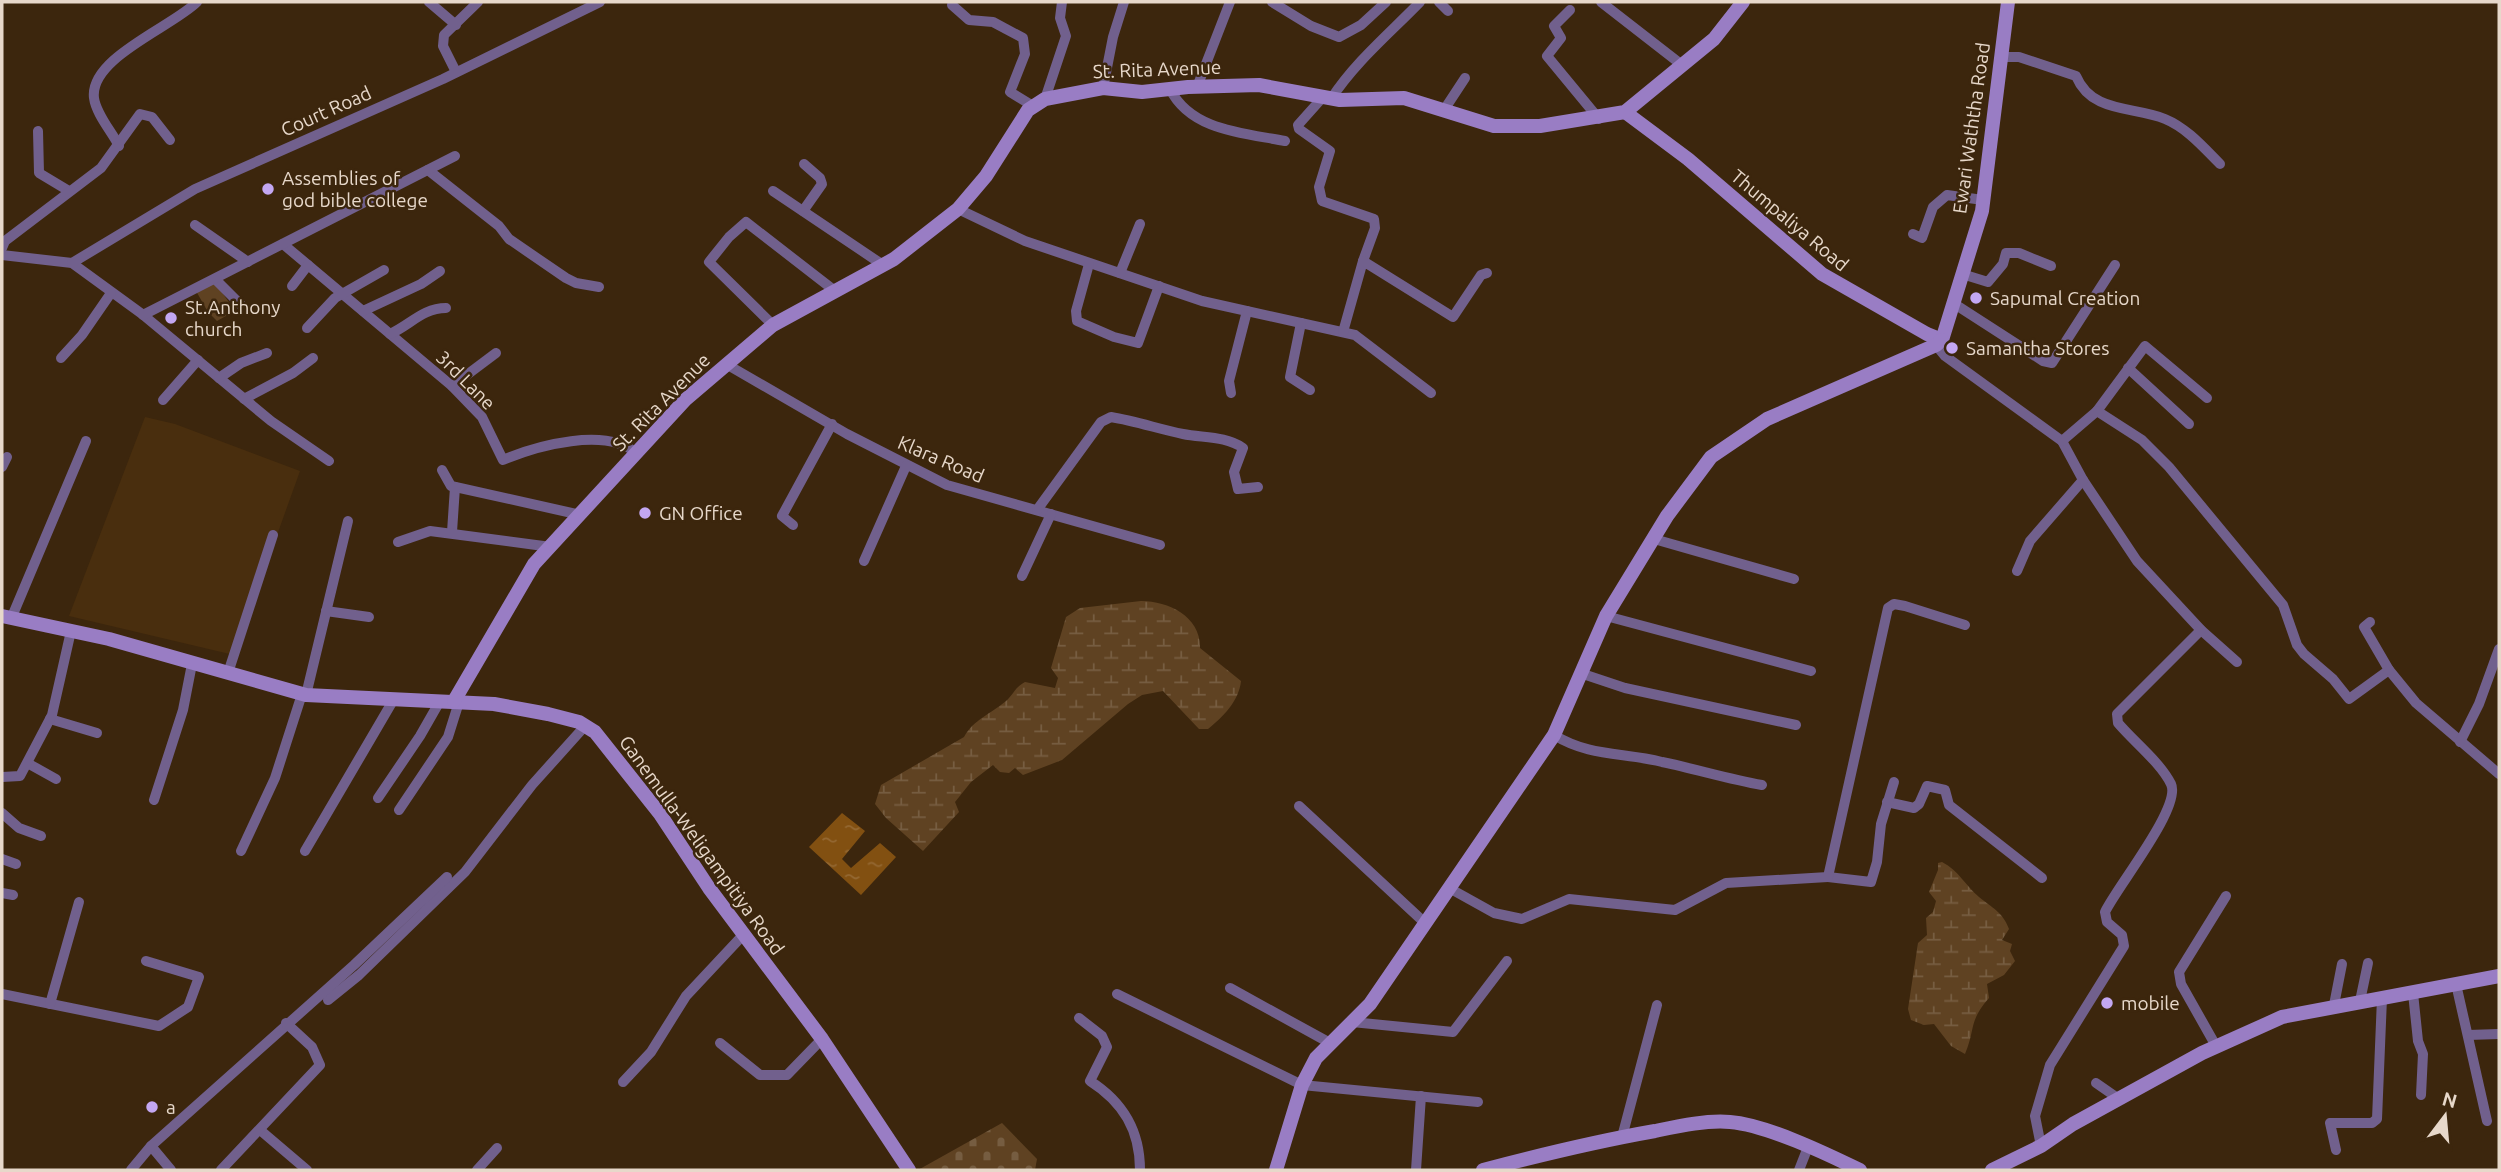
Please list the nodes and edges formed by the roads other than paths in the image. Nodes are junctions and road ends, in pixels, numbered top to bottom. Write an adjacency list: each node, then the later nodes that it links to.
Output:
1 (197, 2): 34 (street)
2 (429, 2): 18 (street)
3 (478, 2): 18 (street)
4 (600, 2): 21 (street, Court Road)
5 (1062, 2): 27 (street)
6 (1124, 2): 24 (street)
7 (1230, 2): 23 (street)
8 (1272, 2): 9 (street)
9 (1386, 2)
10 (1420, 2): 26 (street)
11 (1439, 2): 17 (street)
12 (1601, 2): 20 (street)
13 (1742, 2): 20 (street, St. Rita Avenue)
14 (2008, 2): 19 (street, Ewari Waththa Road)
15 (952, 5): 27 (street)
16 (1570, 10): 30 (street)
17 (1448, 11)
18 (456, 25): 21 (street)
19 (2001, 57): 37 (street); 41 (street, Ewari Waththa Road)
20 (1682, 65): 29 (street, St. Rita Avenue)
21 (456, 72): 52 (street, Court Road)
22 (1465, 78): 28 (street)
23 (1197, 87): 25 (street, St. Rita Avenue); 26 (street, St. Rita Avenue)
24 (1103, 88): 25 (street, St. Rita Avenue); 27 (street, St. Rita Avenue)
25 (1170, 89): 33 (street)
26 (1327, 98): 28 (street, St. Rita Avenue); 50 (street)
27 (1039, 102): 42 (street, St. Rita Avenue)
28 (1444, 110): 30 (street, St. Rita Avenue)
29 (1625, 112): 30 (street, St. Rita Avenue); 81 (street, Thumpaliya Road)
30 (1599, 119)
31 (38, 131): 39 (street)
32 (170, 140): 34 (street)
33 (1285, 141)
34 (119, 146): 39 (street)
35 (455, 156): 38 (street)
36 (804, 164): 43 (street)
37 (2220, 164)
38 (428, 170): 47 (street); 66 (street)
39 (69, 191): 48 (street)
40 (773, 191): 43 (street)
41 (1983, 200): 46 (street); 62 (street, Ewari Waththa Road)
42 (957, 209): 53 (street); 55 (street, St. Rita Avenue)
43 (803, 211): 55 (street)
44 (1140, 224): 60 (street)
45 (195, 225): 51 (street)
46 (1913, 234)
47 (283, 244): 51 (street); 54 (street, 3rd Lane)
48 (2, 248)
49 (2, 255): 52 (street)
50 (1363, 261): 61 (street); 79 (street)
51 (248, 262): 63 (street)
52 (72, 263): 68 (street)
53 (1089, 264): 60 (street); 65 (street)
54 (308, 265): 64 (street); 69 (street, 3rd Lane)
55 (883, 265): 67 (street, St. Rita Avenue)
56 (2115, 265): 70 (street)
57 (2051, 266): 62 (street)
58 (384, 270): 69 (street)
59 (440, 271): 73 (street)
60 (1120, 273): 65 (street)
61 (1487, 273)
62 (1962, 274): 70 (street, Ewari Waththa Road)
63 (215, 279): 71 (street); 75 (street)
64 (292, 286)
65 (1159, 286): 74 (street)
66 (599, 287)
67 (835, 291): 77 (street, St. Rita Avenue); 77 (street)
68 (111, 293): 75 (street); 84 (street)
69 (343, 294): 73 (street, 3rd Lane); 78 (street)
70 (1953, 303): 81 (street, Ewari Waththa Road)
71 (243, 307)
72 (446, 308): 80 (street)
73 (363, 311): 80 (street, 3rd Lane)
74 (1247, 311): 76 (street); 92 (street)
75 (143, 315): 86 (street)
76 (1301, 323): 79 (street); 91 (street)
77 (773, 326): 87 (street, St. Rita Avenue)
78 (307, 328)
79 (1343, 332): 93 (street)
80 (390, 334): 90 (street, 3rd Lane)
81 (1939, 342): 101 (street); 116 (street)
82 (267, 354): 89 (street)
83 (496, 354): 90 (street)
84 (61, 358)
85 (313, 358): 95 (street)
86 (198, 360): 89 (street); 96 (street)
87 (726, 364): 98 (street, Klara Road); 102 (street, St. Rita Avenue)
88 (2128, 368): 94 (street); 97 (street); 99 (street)
89 (219, 378): 95 (street)
90 (452, 386): 102 (street, 3rd Lane)
91 (1310, 390)
92 (1231, 393)
93 (1431, 393)
94 (2207, 398)
95 (244, 399): 103 (street)
96 (163, 400)
97 (2097, 411): 101 (street); 135 (street)
98 (832, 424): 104 (street, Klara Road); 113 (street)
99 (2189, 424)
100 (86, 441): 127 (street)
101 (2062, 441): 106 (street)
102 (637, 454): 111 (street, St. Rita Avenue)
103 (329, 461)
104 (906, 466): 109 (street, Klara Road); 120 (street)
105 (442, 470): 107 (street)
106 (2083, 480): 121 (street); 130 (street)
107 (455, 487): 111 (street); 114 (street)
108 (1258, 487): 109 (street)
109 (1037, 510): 110 (street, Klara Road)
110 (1051, 514): 118 (street, Klara Road); 122 (street)
111 (580, 515): 119 (street, St. Rita Avenue)
112 (348, 521): 124 (street)
113 (793, 525)
114 (452, 533): 117 (street); 119 (street)
115 (273, 535): 137 (street)
116 (1654, 539): 123 (street); 125 (street)
117 (398, 542)
118 (1160, 545)
119 (551, 547): 141 (street, St. Rita Avenue)
120 (864, 561)
121 (2017, 571)
122 (1021, 576)
123 (1794, 579)
124 (326, 611): 126 (street); 139 (street)
125 (1606, 616): 136 (street); 138 (street)
126 (369, 617)
127 (6, 618): 131 (street, Ganemulla-Weligampitiya Road)
128 (2370, 622): 135 (street)
129 (1965, 625): 166 (street)
130 (2201, 630): 133 (street); 209 (street)
131 (71, 631): 134 (street, Ganemulla-Weligampitiya Road); 142 (street)
132 (2499, 649): 147 (street)
133 (2237, 662)
134 (192, 664): 137 (street, Ganemulla-Weligampitiya Road); 155 (street)
135 (2389, 670): 147 (street)
136 (1811, 671)
137 (228, 673): 139 (street, Ganemulla-Weligampitiya Road)
138 (1580, 673): 143 (street); 146 (street)
139 (304, 694): 140 (street, Ganemulla-Weligampitiya Road); 161 (street)
140 (394, 699): 141 (street, Ganemulla-Weligampitiya Road); 162 (street)
141 (451, 701): 144 (street, Ganemulla-Weligampitiya Road); 154 (street); 158 (street)
142 (50, 719): 145 (street); 148 (street)
143 (1796, 725)
144 (585, 726): 172 (street, Ganemulla-Weligampitiya Road); 184 (street)
145 (97, 733)
146 (1554, 735): 153 (street); 168 (street)
147 (2460, 742): 149 (street)
148 (29, 764): 150 (street); 151 (street)
149 (2499, 774)
150 (56, 779)
151 (2, 781)
152 (1894, 782): 156 (street)
153 (1762, 785)
154 (378, 797)
155 (154, 800)
156 (1888, 802): 166 (street); 167 (street)
157 (1299, 806): 171 (street)
158 (399, 810)
159 (2, 813): 160 (street)
160 (41, 836)
161 (241, 851)
162 (305, 851)
163 (2, 859): 164 (street)
164 (16, 864)
165 (447, 877): 191 (street)
166 (1828, 877): 168 (street)
167 (2042, 878)
168 (1449, 888): 171 (street)
169 (2227, 896): 197 (street)
170 (79, 902): 186 (street)
171 (1425, 923): 190 (street)
172 (744, 934): 194 (street, Ganemulla-Weligampitiya Road); 198 (street)
173 (146, 961): 186 (street)
174 (1507, 961): 190 (street)
175 (2368, 963): 185 (street)
176 (2342, 964): 188 (street)
177 (2499, 976): 178 (street)
178 (2456, 984): 180 (street); 193 (street)
179 (1230, 988): 196 (street)
180 (2413, 993): 183 (street); 201 (street)
181 (2, 994): 186 (street)
182 (1117, 994): 200 (street)
183 (2382, 998): 185 (street); 212 (street)
184 (328, 1000)
185 (2360, 1001): 188 (street)
186 (50, 1004)
187 (1657, 1005): 207 (street)
188 (2334, 1005): 197 (street)
189 (1079, 1017): 219 (street)
190 (1352, 1022): 196 (street)
191 (286, 1023): 206 (street); 208 (street)
192 (2499, 1034): 193 (street)
193 (2468, 1035): 205 (street)
194 (822, 1040): 195 (street); 218 (street, Ganemulla-Weligampitiya Road)
195 (720, 1043)
196 (1330, 1043): 200 (street)
197 (2216, 1046): 203 (street)
198 (623, 1082)
199 (2096, 1083): 203 (street)
200 (1302, 1085): 202 (street); 220 (street)
201 (2421, 1095)
202 (1420, 1096): 204 (street); 221 (street)
203 (2119, 1099): 209 (street)
204 (1478, 1102)
205 (2487, 1121)
206 (260, 1130): 215 (street); 216 (street)
207 (1622, 1137): 210 (street); 222 (street)
208 (151, 1146): 213 (street); 214 (street)
209 (2040, 1146): 225 (street)
210 (1808, 1147): 223 (street); 224 (street)
211 (497, 1148): 217 (street)
212 (2336, 1150)
213 (131, 1170)
214 (171, 1170)
215 (221, 1170)
216 (307, 1170)
217 (477, 1170)
218 (909, 1170)
219 (1140, 1170)
220 (1276, 1170)
221 (1416, 1170)
222 (1484, 1170)
223 (1799, 1170)
224 (1860, 1170)
225 (1993, 1170)

